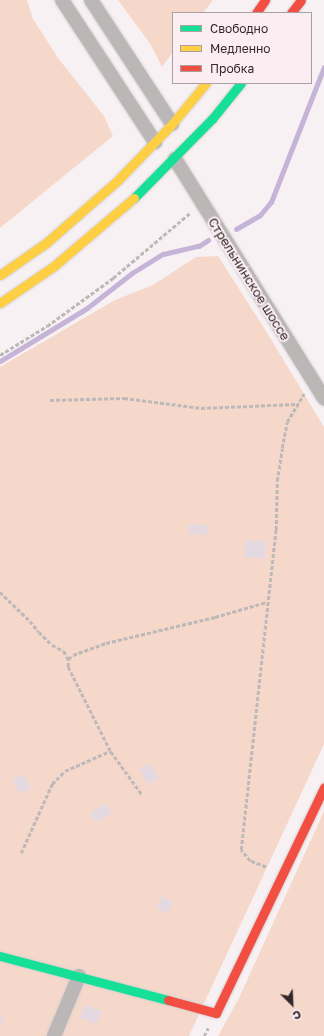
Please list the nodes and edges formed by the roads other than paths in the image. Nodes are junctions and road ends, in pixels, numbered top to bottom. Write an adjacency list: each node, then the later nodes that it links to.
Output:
1 (62, 0): 10 (street, Стрельнинское шоссе)
2 (91, 0): 9 (street, Стрельнинское шоссе)
3 (265, 0): 5 (main road)
4 (301, 0): 6 (main road)
5 (257, 12)
6 (292, 12)
7 (205, 84): 9 (main road)
8 (240, 84): 11 (main road)
9 (172, 124): 10 (main road); 11 (main road, Стрельнинское шоссе)
10 (154, 142): 11 (main road, Стрельнинское шоссе); 12 (main road)
11 (175, 159): 13 (main road); 14 (street, Стрельнинское шоссе)
12 (0, 275)
13 (0, 303)
14 (324, 398)
15 (324, 788): 17 (main road)
16 (0, 956): 17 (main road)
17 (79, 976): 18 (street)
18 (54, 1036)

